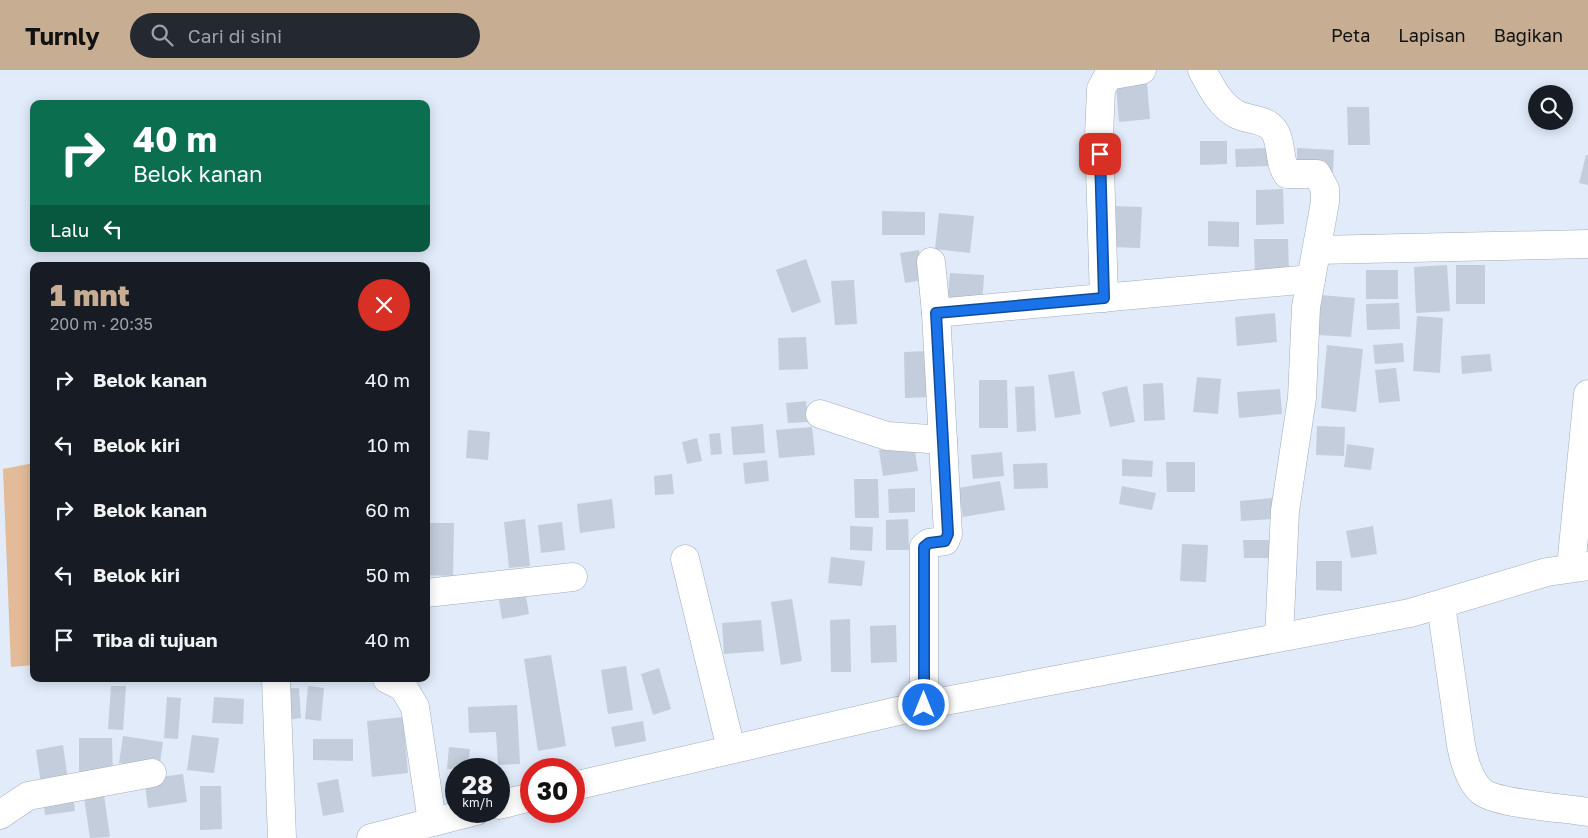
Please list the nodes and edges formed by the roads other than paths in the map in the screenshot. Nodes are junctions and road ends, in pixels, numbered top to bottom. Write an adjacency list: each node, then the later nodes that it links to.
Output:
1 (1142, 70): 7 (street)
2 (1202, 70): 4 (street)
3 (1588, 244): 4 (street)
4 (1317, 250): 6 (street)
5 (931, 262): 8 (street)
6 (1311, 279): 7 (street); 17 (street)
7 (1104, 298): 8 (street)
8 (936, 313): 11 (street)
9 (1588, 394): 13 (street)
10 (820, 414): 11 (street)
11 (943, 440): 20 (street)
12 (686, 559): 21 (street)
13 (1580, 566): 16 (street)
14 (572, 577): 15 (street)
15 (430, 593)
16 (1441, 605): 17 (street); 24 (street)
17 (1280, 637): 20 (street)
18 (276, 682): 28 (street)
19 (393, 682): 27 (street)
20 (924, 705): 21 (street)
21 (731, 750): 23 (street)
22 (152, 773): 25 (street)
23 (585, 783)
24 (1588, 812)
25 (0, 815)
26 (445, 819): 27 (street)
27 (432, 822): 29 (street)
28 (282, 838)
29 (371, 838)

